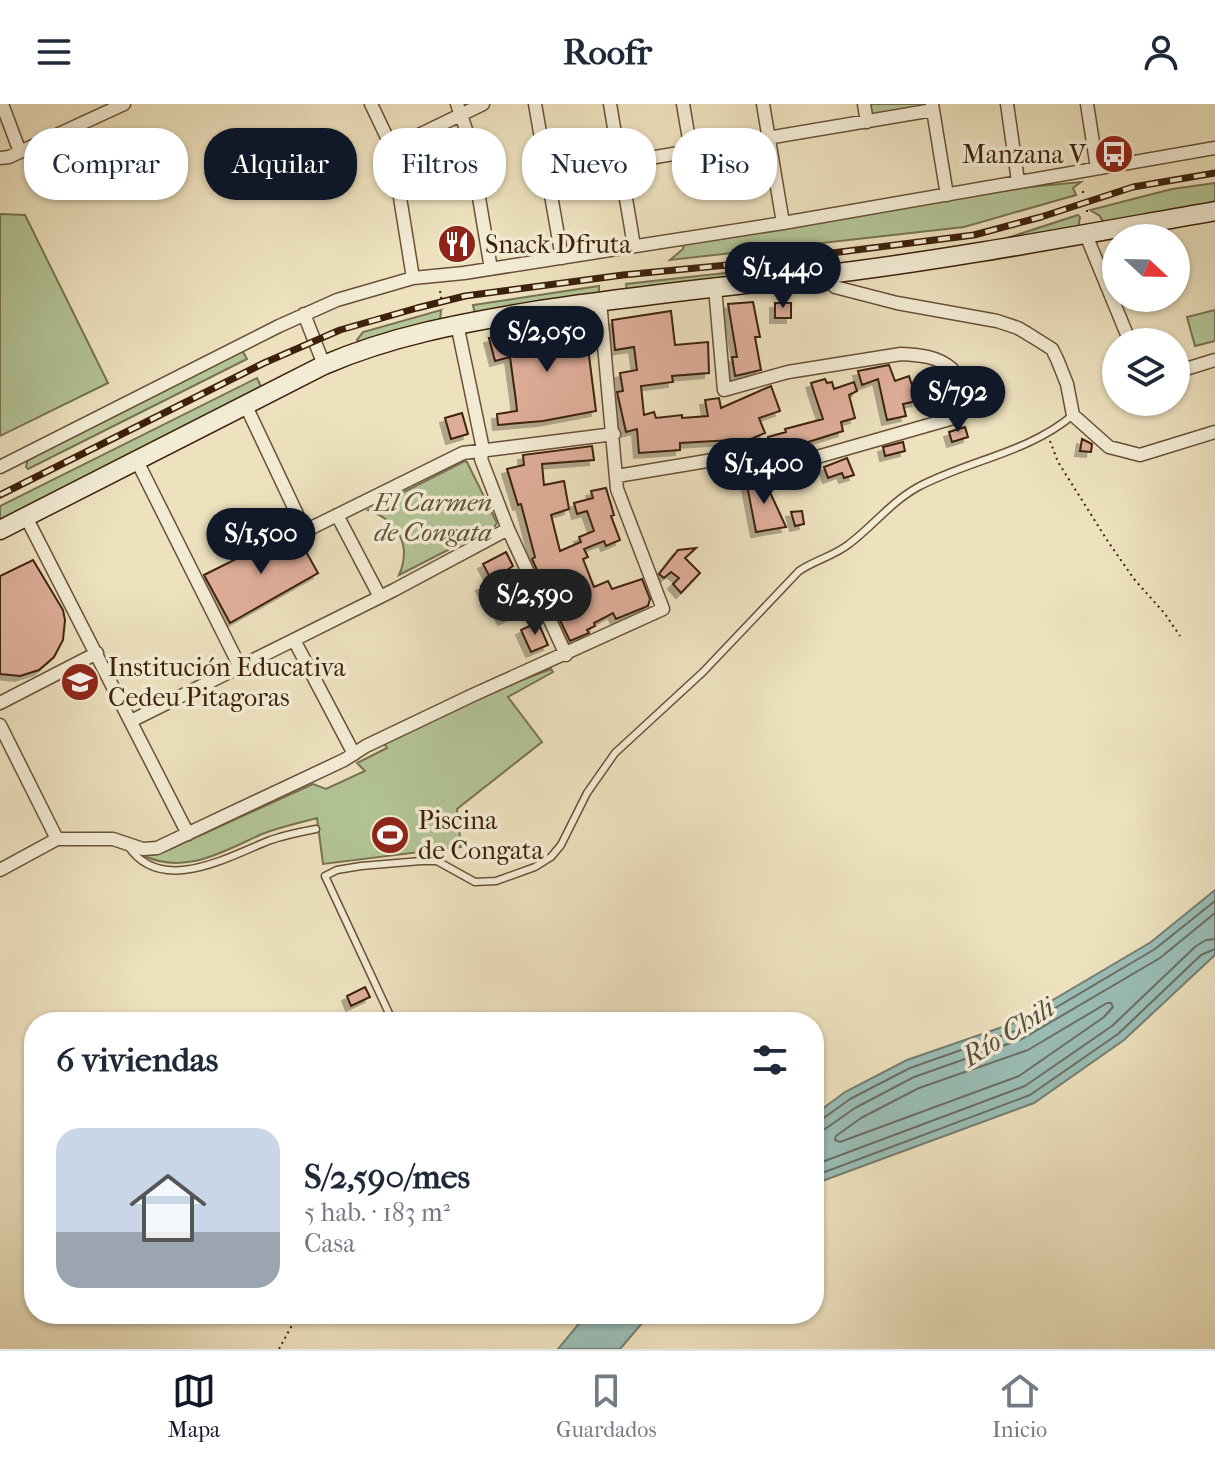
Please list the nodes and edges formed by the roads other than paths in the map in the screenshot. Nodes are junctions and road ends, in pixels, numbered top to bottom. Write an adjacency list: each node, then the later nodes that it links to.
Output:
1 (2, 104): 22 (street)
2 (124, 104): 22 (street)
3 (371, 104): 15 (street)
4 (483, 104): 13 (street)
5 (535, 104): 33 (street)
6 (610, 104): 17 (street)
7 (683, 104): 18 (street)
8 (763, 104): 19 (street)
9 (864, 104): 14 (street)
10 (1007, 104): 24 (street)
11 (1087, 104): 23 (street)
12 (932, 107): 14 (street); 26 (street)
13 (459, 109): 16 (street); 34 (street)
14 (867, 122): 20 (street)
15 (382, 128)
16 (426, 128)
17 (614, 128)
18 (687, 128)
19 (767, 128)
20 (777, 137)
21 (1215, 148): 23 (street)
22 (7, 158)
23 (1097, 168): 24 (street)
24 (1018, 181): 26 (street)
25 (777, 187): 30 (street)
26 (947, 195): 30 (street)
27 (400, 200): 36 (street)
28 (626, 200): 32 (street)
29 (1215, 211): 31 (street)
30 (783, 223): 32 (street)
31 (1086, 235): 35 (street); 41 (street)
32 (634, 246): 33 (street)
33 (562, 258): 34 (street)
34 (491, 269): 36 (street)
35 (824, 275): 37 (street); 46 (street)
36 (413, 278): 39 (street)
37 (715, 288): 38 (street); 52 (street)
38 (600, 301): 40 (street); 48 (street)
39 (304, 314): 43 (street); 51 (street)
40 (457, 324): 43 (street); 49 (street)
41 (1124, 328)
42 (1215, 360): 44 (street)
43 (324, 365): 45 (street)
44 (1190, 368)
45 (246, 406): 50 (street); 53 (street)
46 (1073, 415): 47 (street); 71 (lane)
47 (1215, 432)
48 (614, 434): 49 (street); 52 (street)
49 (483, 449): 53 (street); 55 (street)
50 (137, 461): 54 (street); 61 (street)
51 (0, 467)
52 (617, 476): 60 (street)
53 (337, 515): 57 (street)
54 (26, 517): 56 (street); 59 (street)
55 (508, 529): 57 (street); 60 (street)
56 (0, 530)
57 (380, 597): 58 (street)
58 (294, 640): 61 (street); 65 (street)
59 (97, 653): 62 (street); 63 (street)
60 (566, 655): 65 (street)
61 (240, 667): 63 (street)
62 (0, 703)
63 (131, 721): 67 (street)
64 (0, 725): 68 (street)
65 (354, 754): 67 (street)
66 (316, 829): 69 (lane)
67 (188, 834): 69 (street)
68 (57, 839): 69 (street); 70 (street)
69 (128, 846)
70 (0, 870)
71 (388, 1012)

